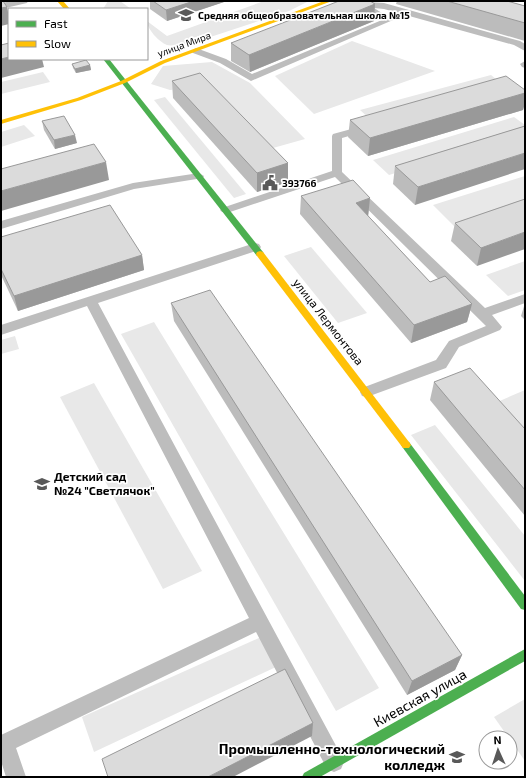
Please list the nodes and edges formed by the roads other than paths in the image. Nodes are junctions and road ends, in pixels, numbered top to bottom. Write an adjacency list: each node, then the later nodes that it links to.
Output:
1 (24, 1): 4 (lane)
2 (328, 1): 6 (street, улица Мира)
3 (359, 3): 5 (lane); 6 (lane)
4 (1, 6)
5 (525, 48)
6 (196, 51): 8 (street, улица Мира)
7 (107, 60): 8 (street, улица Лермонтова)
8 (123, 82): 9 (street, улица Мира); 12 (street, улица Лермонтова)
9 (1, 122)
10 (374, 125): 11 (lane)
11 (337, 173): 13 (lane); 18 (lane)
12 (199, 176): 13 (street, улица Лермонтова); 14 (lane)
13 (226, 210): 15 (street, улица Лермонтова)
14 (1, 225)
15 (255, 247): 17 (lane); 20 (street, улица Лермонтова)
16 (525, 298): 18 (lane)
17 (90, 300): 19 (lane); 22 (lane)
18 (483, 314): 20 (lane)
19 (1, 330)
20 (367, 392): 21 (street, улица Лермонтова)
21 (525, 605)
22 (260, 621): 24 (lane); 25 (lane)
23 (525, 655): 25 (street, Киевская улица)
24 (3, 744): 26 (lane)
25 (334, 762): 27 (street, Киевская улица)
26 (16, 777)
27 (308, 777)

